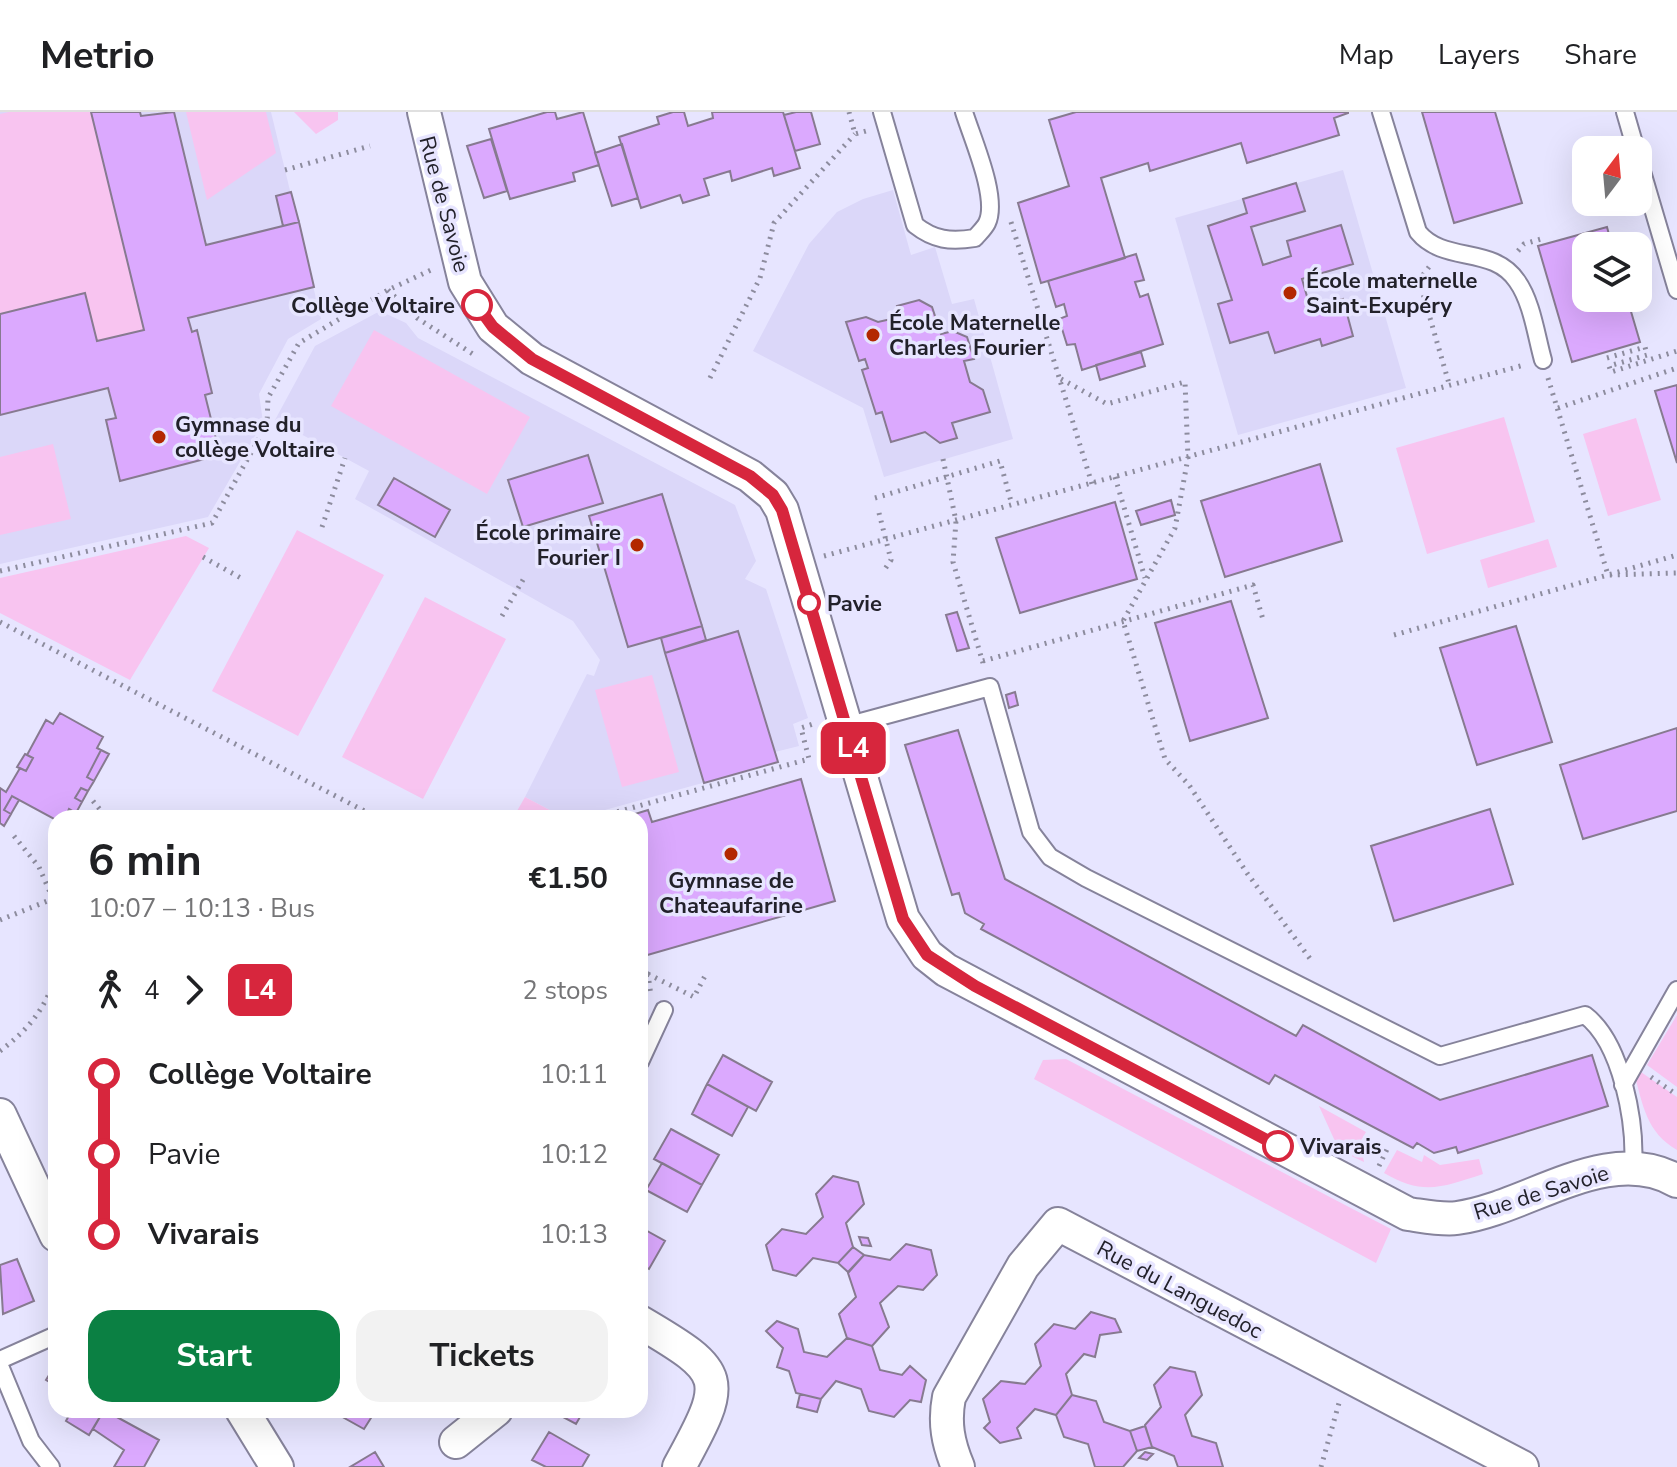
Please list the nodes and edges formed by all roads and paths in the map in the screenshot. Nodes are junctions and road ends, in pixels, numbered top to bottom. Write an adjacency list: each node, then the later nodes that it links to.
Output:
1 (424, 112): 13 (street, Rue de Savoie)
2 (882, 112): 11 (lane)
3 (964, 112): 11 (lane)
4 (1381, 112): 12 (lane)
5 (1625, 112): 7 (lane)
6 (855, 134): 21 (path)
7 (1632, 136)
8 (370, 146): 9 (path)
9 (285, 170)
10 (1652, 205): 15 (lane)
11 (990, 208): 22 (path)
12 (1441, 250): 19 (lane); 23 (path)
13 (458, 257): 14 (path); 55 (street, Rue de Savoie)
14 (388, 290): 17 (path); 41 (path)
15 (1677, 290)
16 (1677, 351): 18 (path)
17 (479, 358)
18 (1607, 358)
19 (1543, 360): 23 (path); 24 (path)
20 (1677, 368): 24 (path)
21 (710, 378)
22 (1061, 379): 26 (path); 30 (path)
23 (1450, 387): 26 (path)
24 (1558, 408): 43 (path)
25 (345, 458): 35 (path)
26 (1188, 458): 29 (path); 46 (path)
27 (943, 459): 28 (path)
28 (948, 475): 31 (path); 32 (path); 34 (path)
29 (1115, 477): 30 (path); 46 (path)
30 (1092, 484): 32 (path)
31 (875, 498)
32 (1012, 505): 34 (path)
33 (879, 513): 36 (path)
34 (956, 521): 36 (path); 52 (path)
35 (322, 527)
36 (885, 540): 39 (path); 40 (path)
37 (1677, 555): 43 (path)
38 (203, 557): 44 (path)
39 (815, 559)
40 (885, 569)
41 (0, 571)
42 (1677, 573): 43 (path)
43 (1608, 575): 51 (path)
44 (241, 578)
45 (524, 578): 47 (path)
46 (1145, 579): 48 (path)
47 (502, 616)
48 (1123, 621): 50 (path); 52 (path); 64 (path)
49 (0, 622): 58 (path)
50 (1264, 623)
51 (1394, 635)
52 (983, 661): 53 (path)
53 (990, 687): 55 (lane); 73 (lane)
54 (814, 710): 55 (path)
55 (830, 728): 59 (path); 78 (street, Rue de Savoie)
56 (93, 801): 57 (path)
57 (100, 810)
58 (363, 810)
59 (625, 810)
60 (14, 836): 61 (path)
61 (48, 884)
62 (48, 901): 63 (path)
63 (0, 920)
64 (1311, 960)
65 (707, 972): 67 (path)
66 (1677, 990): 72 (lane)
67 (694, 997)
68 (48, 999): 71 (path)
69 (664, 1010): 70 (lane)
70 (648, 1045)
71 (0, 1051)
72 (1634, 1065): 73 (lane); 74 (path)
73 (1623, 1085): 78 (lane)
74 (1677, 1095)
75 (0, 1115): 80 (street)
76 (1389, 1145): 77 (path)
77 (1385, 1155)
78 (1633, 1168): 79 (street, Rue de Savoie)
79 (1677, 1181)
80 (48, 1218)
81 (648, 1327): 91 (street)
82 (48, 1339): 83 (lane)
83 (0, 1360)
84 (0, 1366): 89 (lane)
85 (247, 1418): 90 (street)
86 (486, 1418): 87 (street)
87 (456, 1442)
88 (953, 1454): 92 (street, Rue du Languedoc)
89 (51, 1467)
90 (277, 1467)
91 (679, 1467)
92 (1522, 1467)

